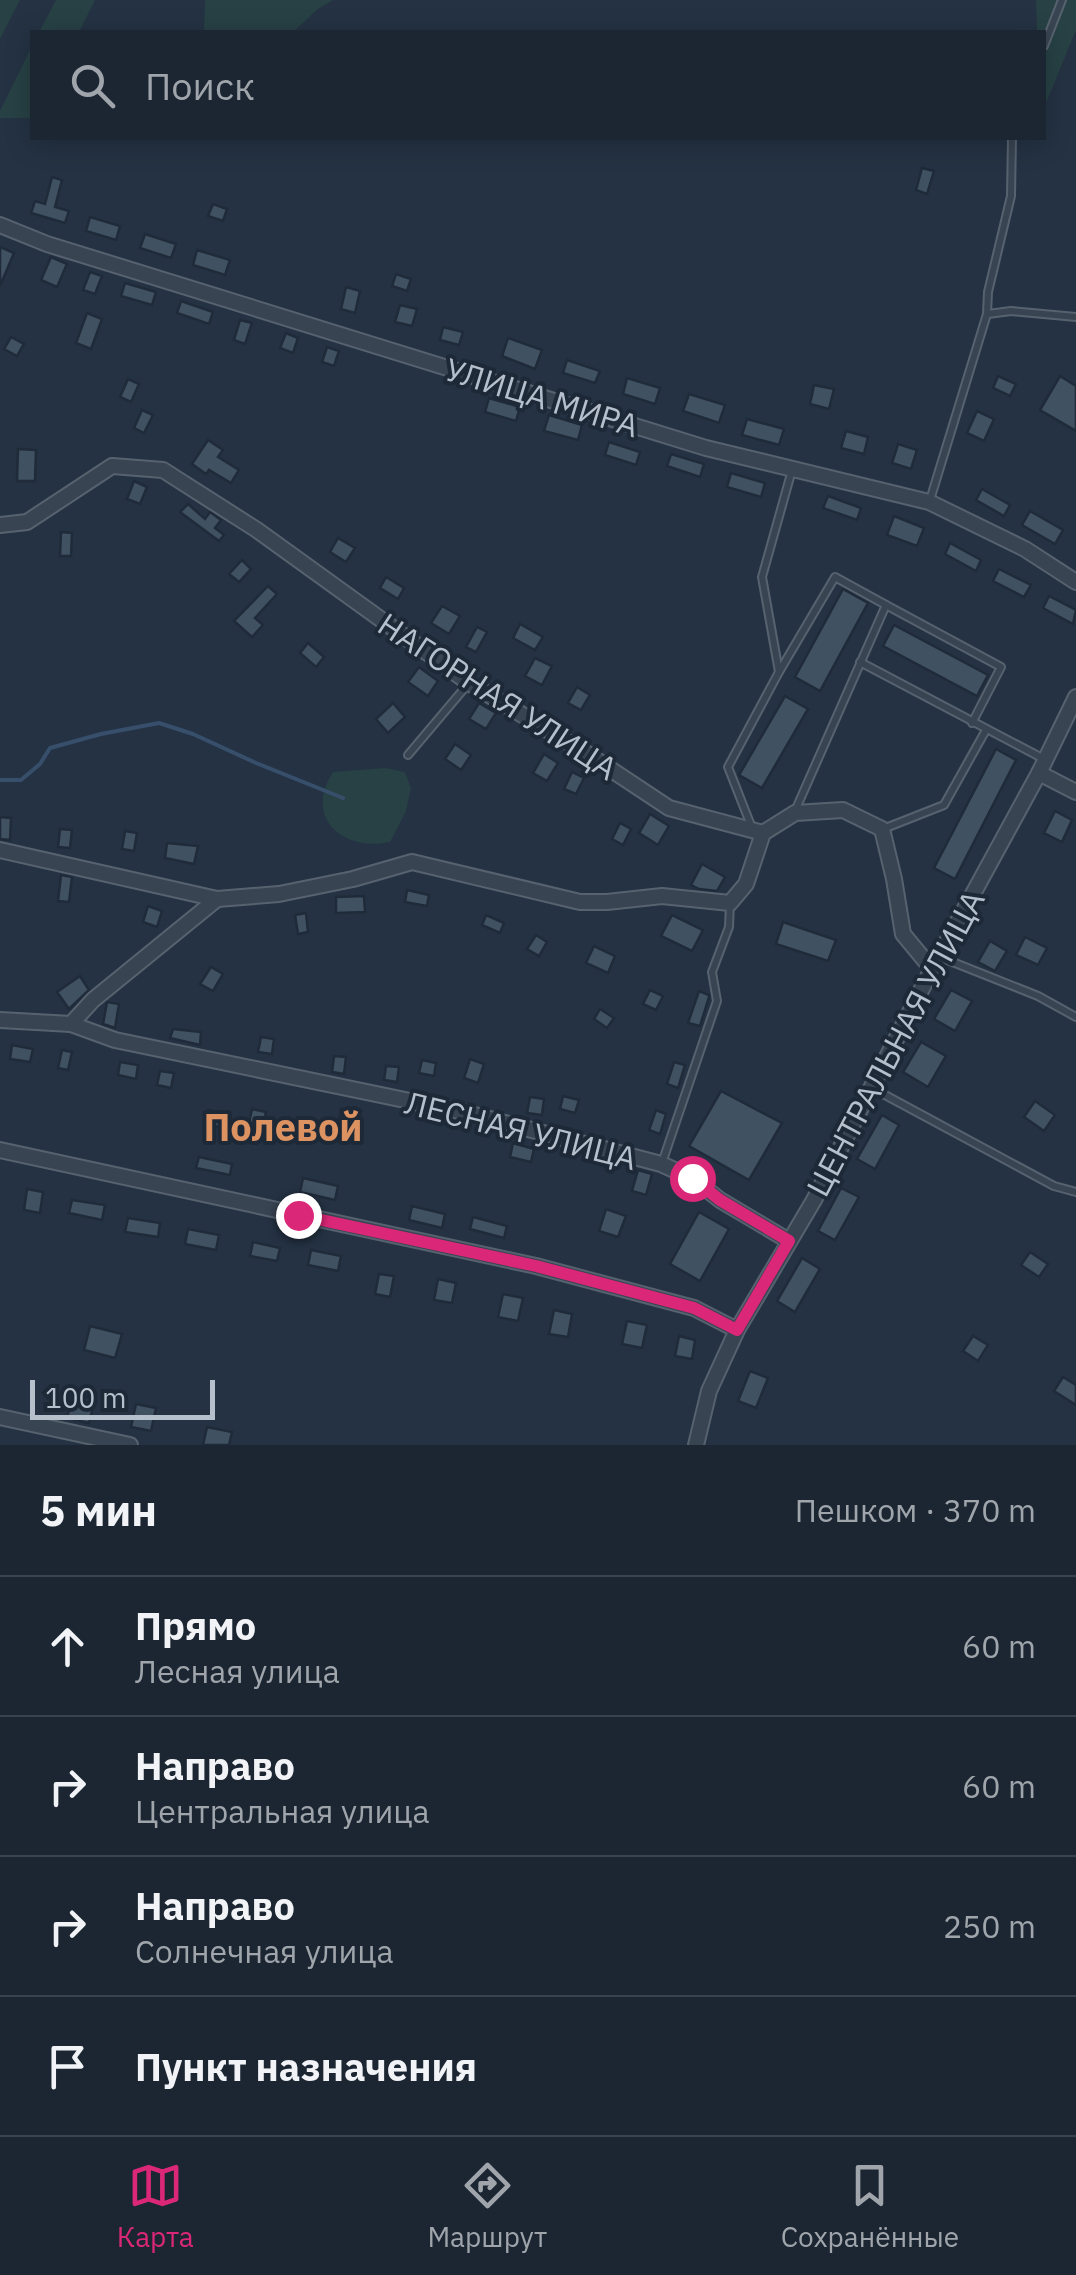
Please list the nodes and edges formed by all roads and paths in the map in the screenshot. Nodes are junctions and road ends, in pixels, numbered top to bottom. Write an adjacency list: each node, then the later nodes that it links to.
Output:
1 (1062, 0): 2 (lane)
2 (1046, 41)
3 (1012, 140): 5 (lane)
4 (0, 225): 7 (street, УЛИЦА МИРА)
5 (988, 314): 6 (lane); 8 (lane)
6 (1076, 317)
7 (792, 469): 8 (street, УЛИЦА МИРА); 13 (lane)
8 (930, 502): 10 (street, УЛИЦА МИРА)
9 (0, 525): 14 (street, НАГОРНАЯ УЛИЦА)
10 (1076, 582)
11 (886, 605): 12 (lane); 13 (lane); 16 (lane)
12 (860, 662): 16 (lane); 21 (lane)
13 (779, 672): 23 (lane)
14 (469, 683): 18 (lane); 23 (street, НАГОРНАЯ УЛИЦА)
15 (1076, 698): 19 (street, ЦЕНТРАЛЬНАЯ УЛИЦА)
16 (972, 723): 17 (lane)
17 (986, 730): 19 (lane); 22 (lane)
18 (408, 756)
19 (1042, 766): 20 (street); 27 (street, ЦЕНТРАЛЬНАЯ УЛИЦА)
20 (1076, 792)
21 (794, 812): 22 (street); 23 (street)
22 (882, 829): 27 (street)
23 (758, 832): 26 (street)
24 (0, 850): 25 (street)
25 (218, 899): 26 (street); 30 (street)
26 (730, 903): 33 (lane)
27 (935, 963): 28 (lane); 31 (street, ЦЕНТРАЛЬНАЯ УЛИЦА)
28 (1076, 1018)
29 (0, 1020): 30 (street, ЛЕСНАЯ УЛИЦА)
30 (71, 1024): 33 (street, ЛЕСНАЯ УЛИЦА)
31 (871, 1088): 34 (lane); 35 (street, ЦЕНТРАЛЬНАЯ УЛИЦА)
32 (0, 1150): 36 (street)
33 (661, 1164): 35 (street, ЛЕСНАЯ УЛИЦА)
34 (1076, 1192)
35 (789, 1241): 36 (street, ЦЕНТРАЛЬНАЯ УЛИЦА)
36 (737, 1330): 39 (street, ЦЕНТРАЛЬНАЯ УЛИЦА)
37 (0, 1416): 38 (street)
38 (130, 1445)
39 (696, 1445)

